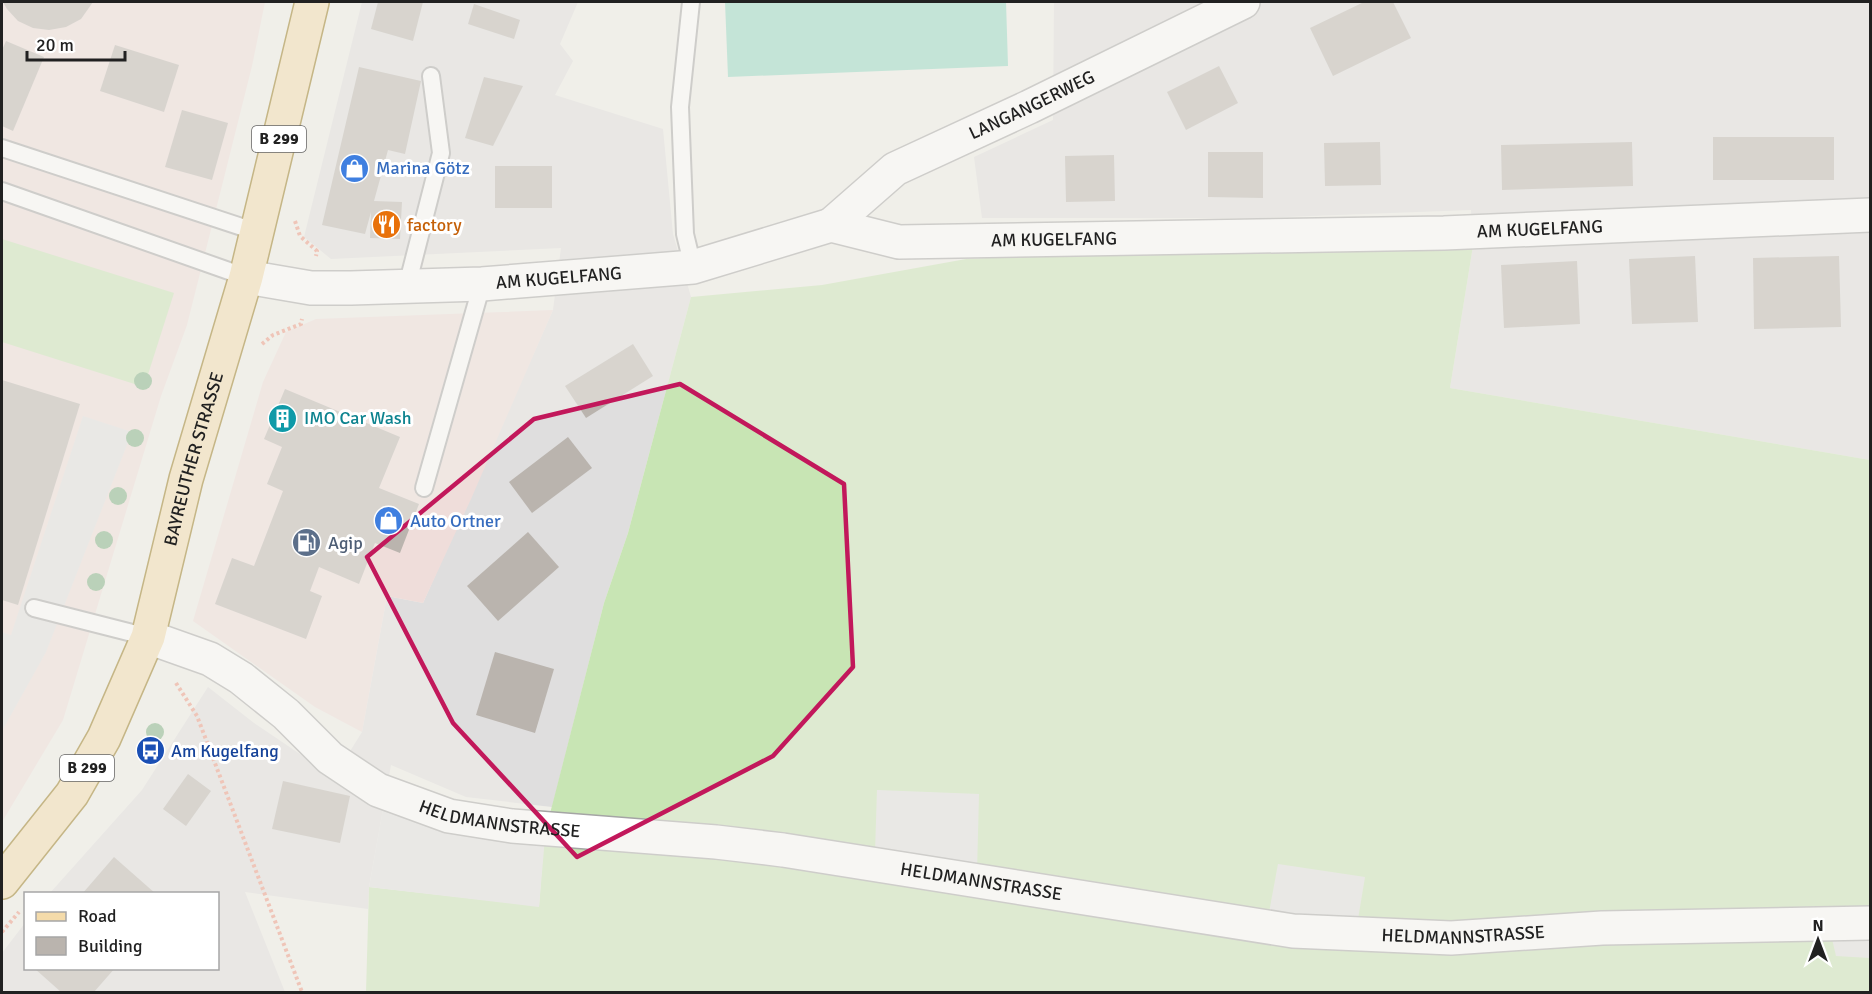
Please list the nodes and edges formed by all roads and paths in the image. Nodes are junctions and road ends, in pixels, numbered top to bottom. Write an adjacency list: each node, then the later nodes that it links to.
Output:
1 (312, 2): 9 (main road, BAYREUTHER STRASSE / B 299)
2 (691, 2): 10 (lane)
3 (1243, 2): 8 (street, LANGANGERWEG)
4 (431, 76): 13 (lane)
5 (2, 148): 9 (lane)
6 (2, 191): 11 (lane)
7 (1870, 215): 8 (street, AM KUGELFANG)
8 (831, 225): 10 (street, AM KUGELFANG)
9 (257, 232): 11 (main road, BAYREUTHER STRASSE / B 299)
10 (693, 267): 12 (street, AM KUGELFANG)
11 (246, 277): 13 (street, AM KUGELFANG); 16 (main road, BAYREUTHER STRASSE / B 299)
12 (482, 284): 13 (street, AM KUGELFANG); 14 (lane)
13 (407, 286)
14 (424, 488)
15 (34, 609): 16 (lane)
16 (148, 637): 18 (main road, BAYREUTHER STRASSE / B 299); 20 (street, HELDMANNSTRASSE)
17 (176, 681): 22 (path)
18 (2, 882)
19 (20, 911): 21 (path)
20 (1870, 923)
21 (2, 932)
22 (302, 993)

